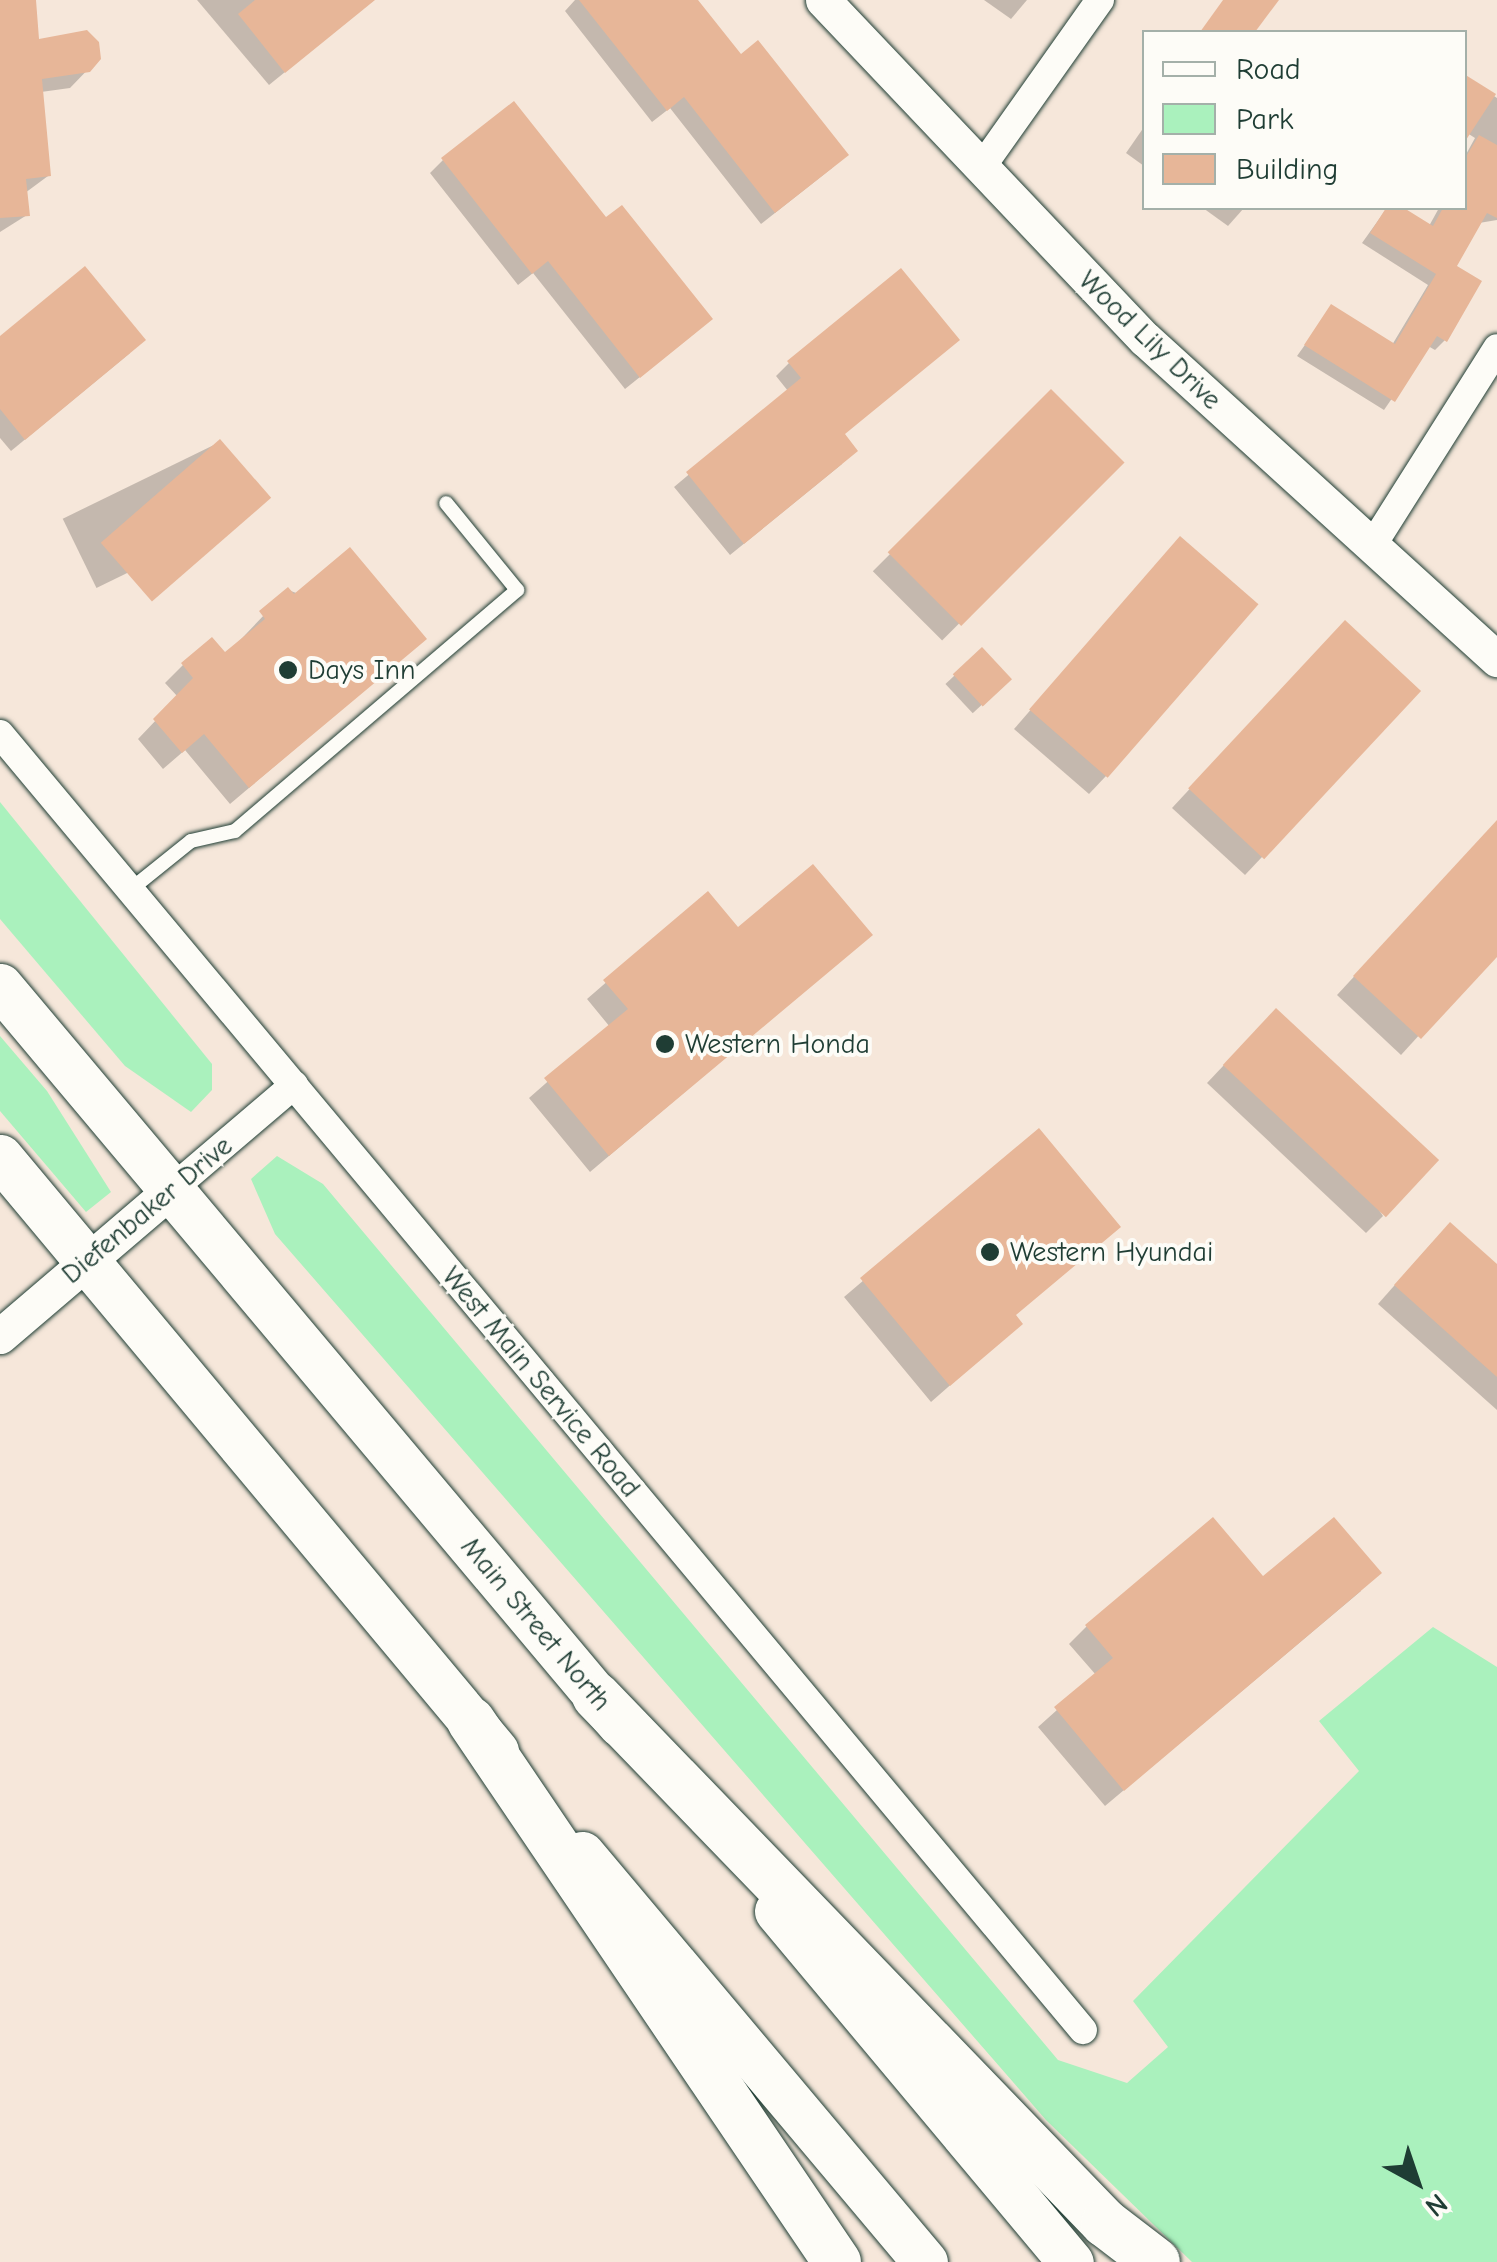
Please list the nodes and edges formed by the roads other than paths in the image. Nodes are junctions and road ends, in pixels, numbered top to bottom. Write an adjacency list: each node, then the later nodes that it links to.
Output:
1 (823, 0): 3 (street, Wood Lily Drive)
2 (1100, 0): 3 (street)
3 (981, 168): 6 (street, Wood Lily Drive)
4 (1497, 348): 6 (street)
5 (446, 503): 9 (lane)
6 (1372, 546): 7 (street, Wood Lily Drive)
7 (1497, 658)
8 (0, 734): 9 (street, West Main Service Road)
9 (130, 890): 11 (street, West Main Service Road)
10 (0, 986): 13 (main road, Main Street North)
11 (294, 1085): 13 (street, Diefenbaker Drive); 18 (street, West Main Service Road)
12 (0, 1157): 14 (main road)
13 (171, 1190): 14 (street, Diefenbaker Drive); 16 (main road, Main Street North)
14 (88, 1261): 15 (street, Diefenbaker Drive); 17 (main road)
15 (0, 1336)
16 (596, 1696): 21 (main road, Main Street North); 22 (highway)
17 (471, 1722): 19 (highway); 20 (main road)
18 (1082, 2030)
19 (837, 2262)
20 (925, 2262)
21 (1071, 2262)
22 (1156, 2262)

